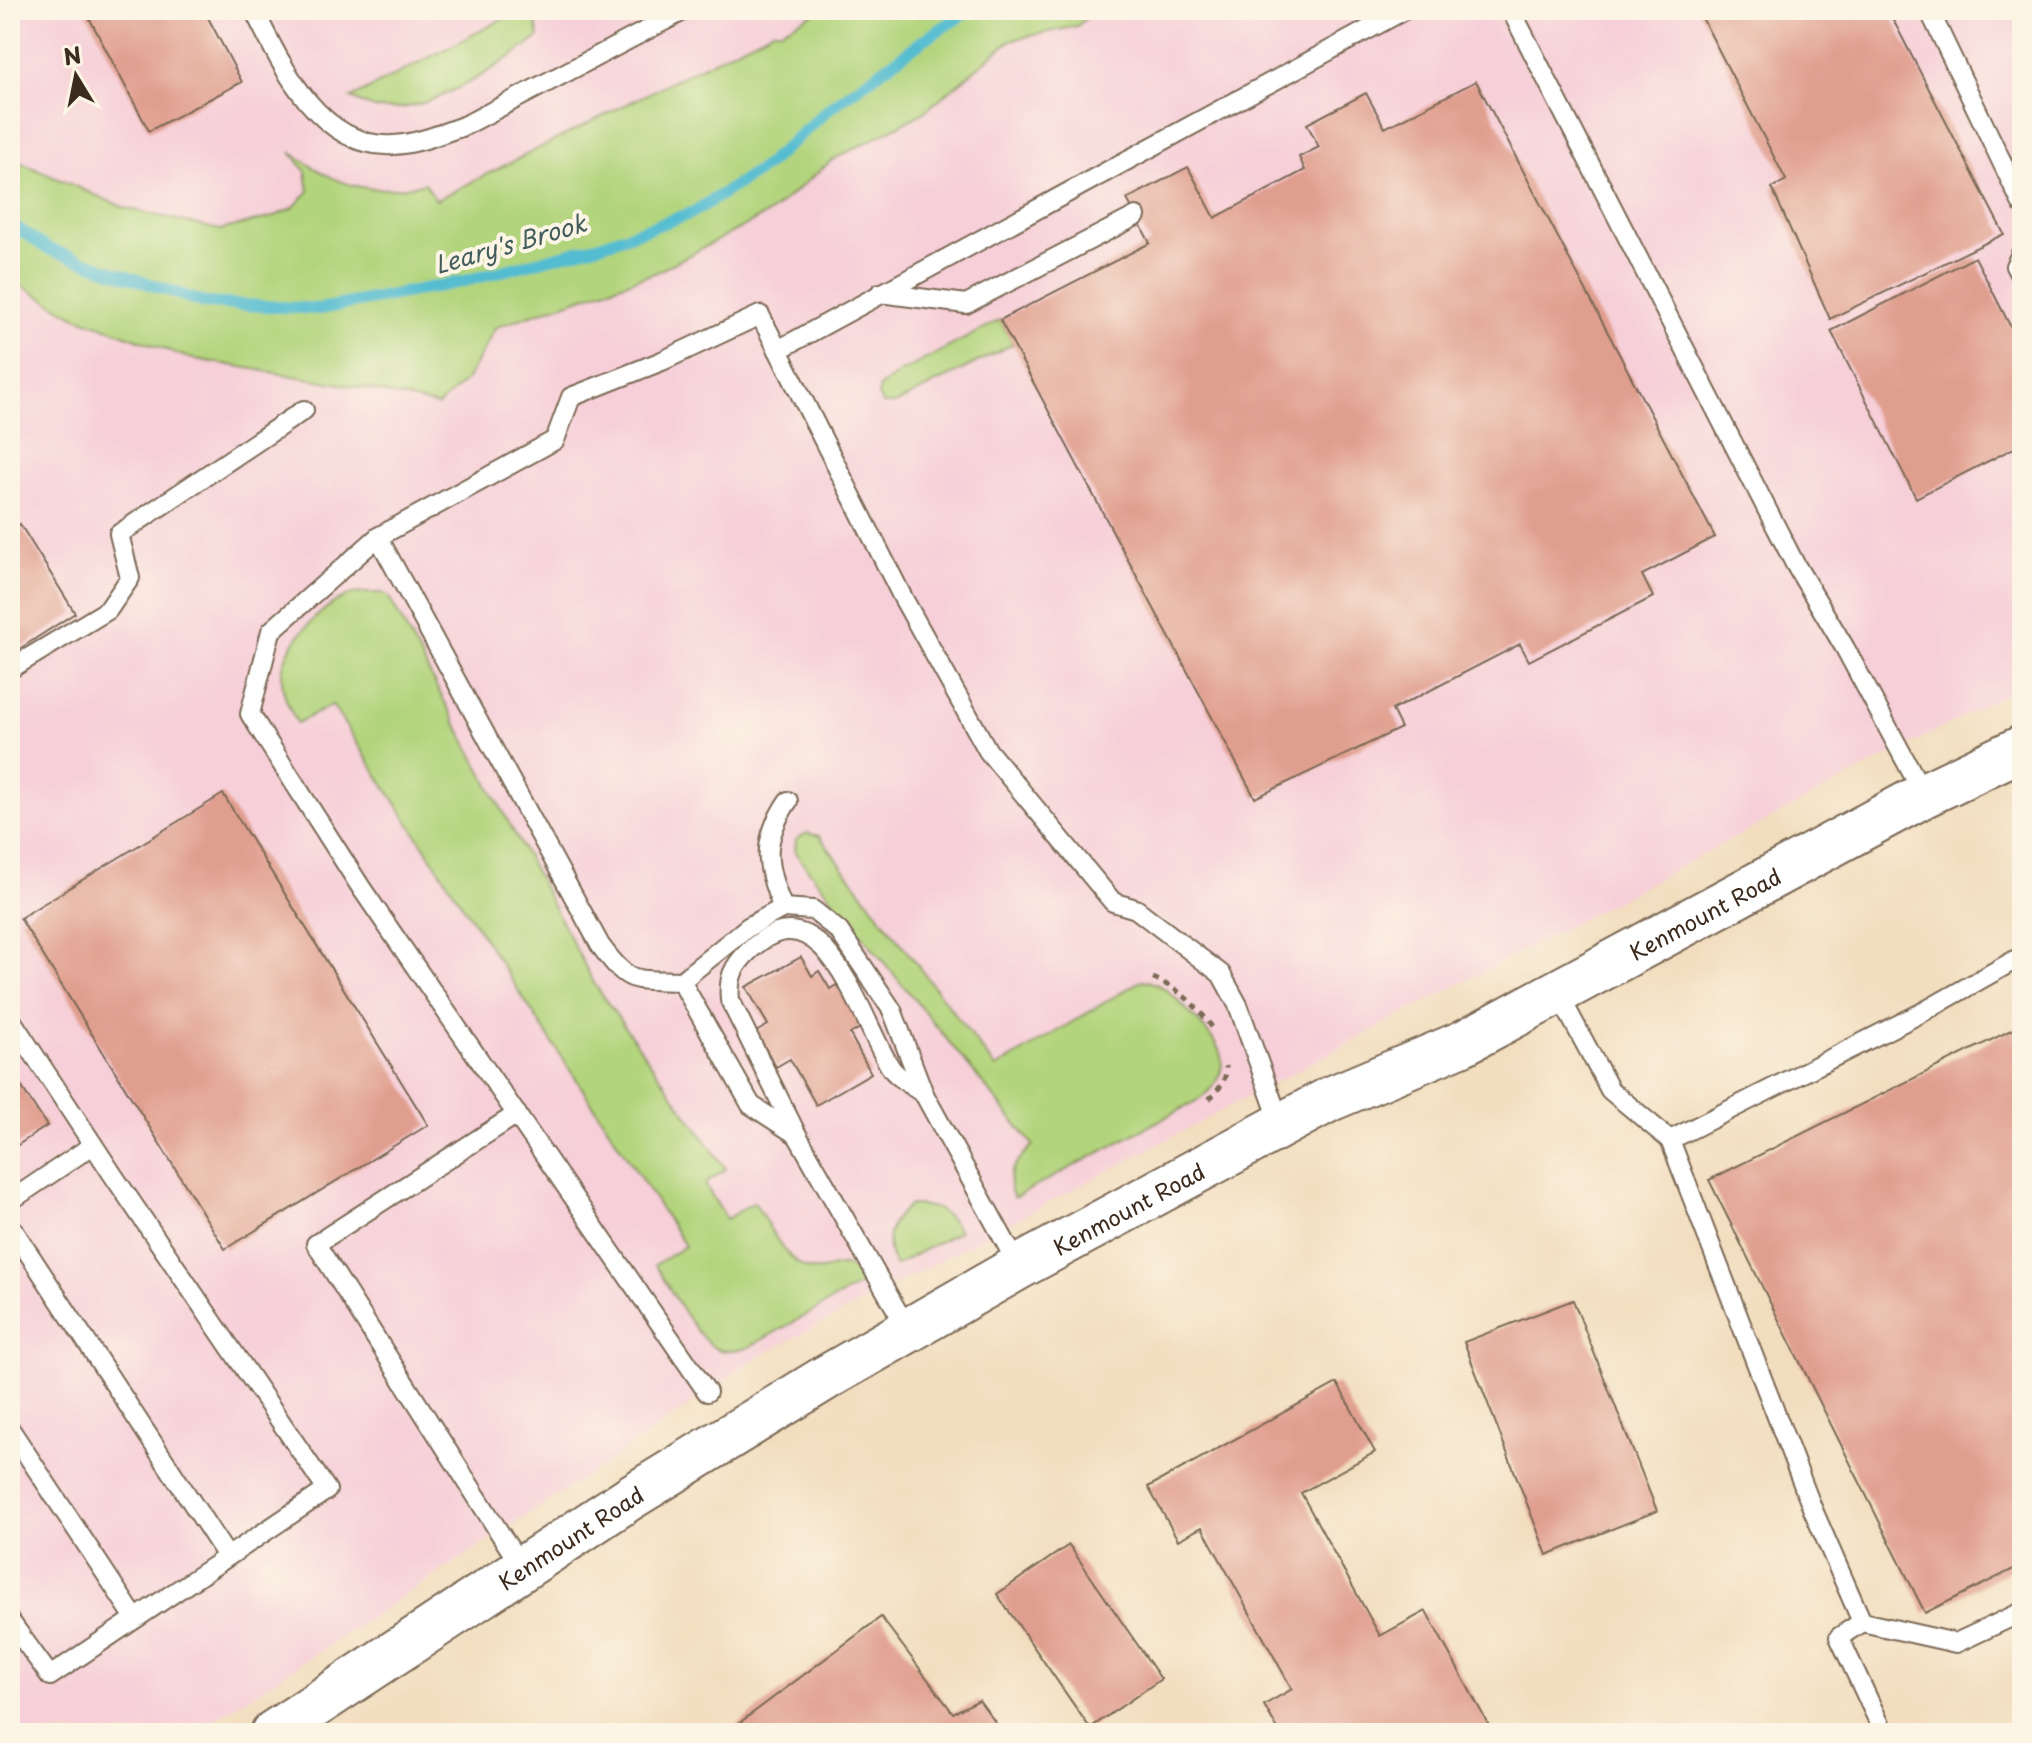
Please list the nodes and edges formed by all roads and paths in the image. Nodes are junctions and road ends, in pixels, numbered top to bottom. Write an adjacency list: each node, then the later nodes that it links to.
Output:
1 (254, 10): 2 (lane)
2 (685, 10)
3 (1404, 10): 10 (lane)
4 (1511, 10): 16 (lane)
5 (1929, 10): 6 (lane)
6 (2022, 204)
7 (1136, 216): 10 (lane)
8 (2022, 252): 9 (lane)
9 (2022, 279)
10 (880, 293): 11 (lane)
11 (778, 350): 13 (lane); 29 (lane)
12 (304, 410): 14 (lane)
13 (378, 537): 21 (lane); 28 (lane)
14 (10, 669)
15 (2022, 748): 16 (main road, Kenmount Road)
16 (1924, 795): 22 (main road, Kenmount Road)
17 (788, 801): 18 (lane)
18 (783, 908): 21 (lane); 26 (lane)
19 (2022, 956): 31 (lane)
20 (1153, 978): 24 (path)
21 (681, 981): 30 (lane)
22 (1558, 993): 29 (main road, Kenmount Road); 31 (lane)
23 (10, 1018): 32 (lane)
24 (1214, 1030)
25 (1225, 1055): 27 (path)
26 (924, 1094): 30 (lane); 35 (lane)
27 (1209, 1099)
28 (517, 1114): 37 (lane); 40 (lane)
29 (1281, 1125): 35 (main road, Kenmount Road)
30 (797, 1135): 36 (lane)
31 (1670, 1140): 44 (lane)
32 (93, 1145): 33 (lane); 39 (lane)
33 (10, 1201)
34 (10, 1225): 39 (lane)
35 (1019, 1267): 36 (main road, Kenmount Road)
36 (909, 1331): 40 (main road, Kenmount Road)
37 (707, 1392)
38 (10, 1429): 42 (lane)
39 (227, 1556): 42 (lane)
40 (522, 1568): 45 (main road, Kenmount Road)
41 (2022, 1612): 44 (lane)
42 (135, 1618): 43 (lane)
43 (10, 1621)
44 (1862, 1622): 46 (lane)
45 (273, 1733)
46 (1884, 1733)

